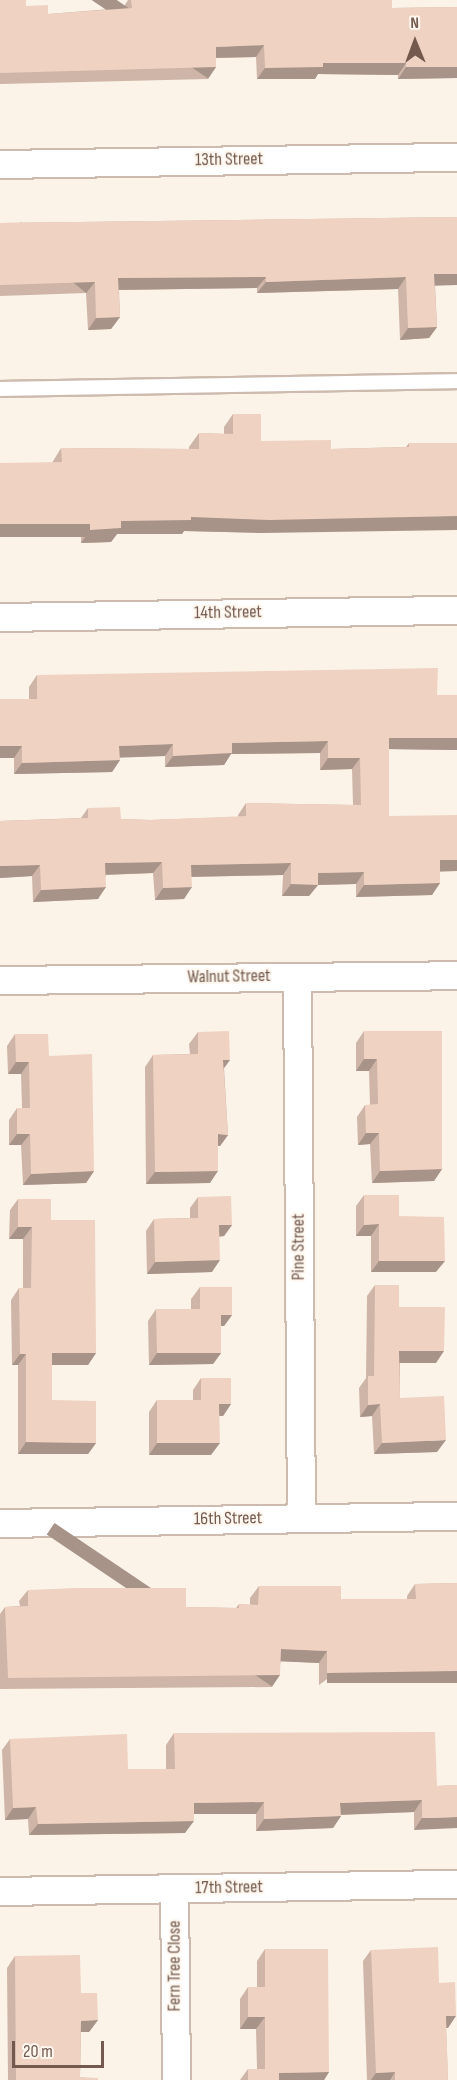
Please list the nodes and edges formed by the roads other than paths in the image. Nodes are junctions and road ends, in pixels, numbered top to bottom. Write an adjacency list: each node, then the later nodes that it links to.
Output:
1 (457, 157): 2 (street, 13th Street)
2 (0, 164)
3 (457, 381): 4 (lane)
4 (0, 389)
5 (457, 610): 6 (street, 14th Street)
6 (0, 617)
7 (457, 975): 8 (street, Walnut Street)
8 (297, 977): 9 (street, Walnut Street); 11 (street, Pine Street)
9 (0, 980)
10 (457, 1516): 11 (street, 16th Street)
11 (301, 1517): 12 (street, 16th Street)
12 (0, 1523)
13 (457, 1884): 14 (street, 17th Street)
14 (174, 1889): 15 (street, 17th Street); 16 (street, Fern Tree Close)
15 (0, 1891)
16 (176, 2080)

